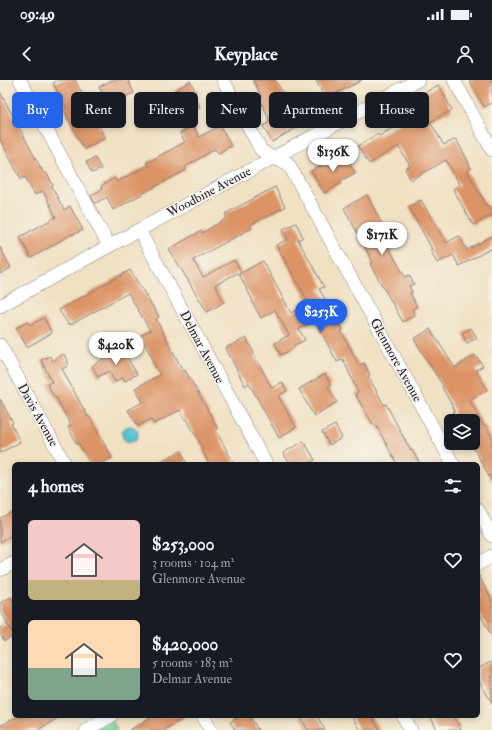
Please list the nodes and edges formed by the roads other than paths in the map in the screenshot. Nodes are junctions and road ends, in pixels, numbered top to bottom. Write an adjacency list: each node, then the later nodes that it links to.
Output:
1 (20, 80): 8 (street)
2 (223, 80): 6 (street, Glenmore Avenue)
3 (418, 80): 6 (street, Woodbine Avenue)
4 (454, 80): 5 (street)
5 (492, 150)
6 (272, 158): 7 (street, Woodbine Avenue); 13 (street, Glenmore Avenue)
7 (139, 230): 8 (street, Woodbine Avenue); 12 (street, Delmar Avenue)
8 (109, 246): 9 (street, Woodbine Avenue)
9 (0, 306)
10 (0, 345): 11 (street, Davis Avenue)
11 (64, 462)
12 (265, 462)
13 (452, 462)
14 (480, 514): 15 (street)
15 (492, 536)
16 (492, 556): 17 (street)
17 (480, 563)
18 (12, 564): 19 (street)
19 (0, 570)
20 (107, 718): 23 (street)
21 (204, 718): 24 (street)
22 (404, 718): 25 (street)
23 (86, 730)
24 (211, 730)
25 (411, 730)

